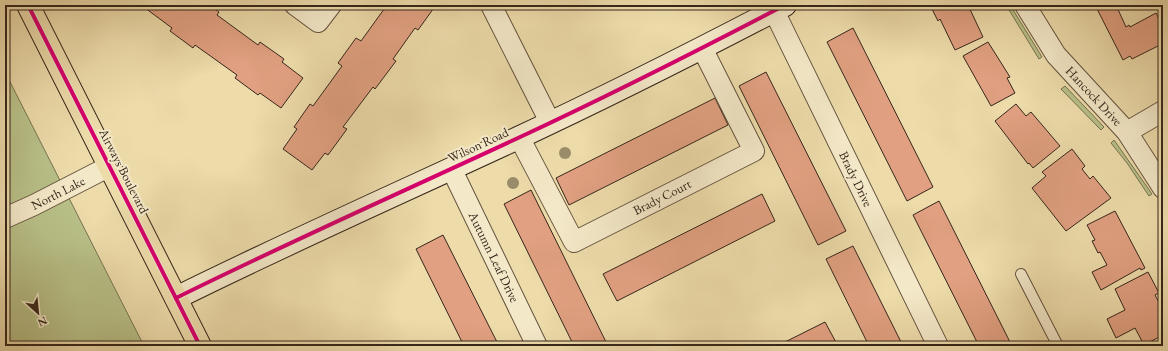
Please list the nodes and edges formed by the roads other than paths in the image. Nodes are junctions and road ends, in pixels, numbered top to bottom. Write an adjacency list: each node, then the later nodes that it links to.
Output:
1 (28, 5): 12 (main road, Airways Boulevard)
2 (295, 5): 3 (street)
3 (331, 5)
4 (491, 5): 9 (street)
5 (1025, 5): 10 (street, Hancock Drive)
6 (780, 8): 7 (street, Wilson Road); 20 (street, Brady Drive)
7 (702, 48): 9 (street, Wilson Road); 11 (street, Brady Court)
8 (1163, 112): 10 (street)
9 (550, 122): 11 (street, Wilson Road)
10 (1127, 132): 14 (street, Hancock Drive)
11 (519, 137): 13 (street, Wilson Road)
12 (110, 166): 15 (street, North Lake); 17 (main road, Airways Boulevard)
13 (452, 168): 17 (street, Wilson Road); 19 (street, Autumn Leaf Drive)
14 (1163, 188)
15 (5, 218)
16 (1021, 274): 21 (lane)
17 (176, 298): 18 (main road, Airways Boulevard)
18 (200, 346)
19 (537, 346)
20 (938, 346)
21 (1058, 346)

